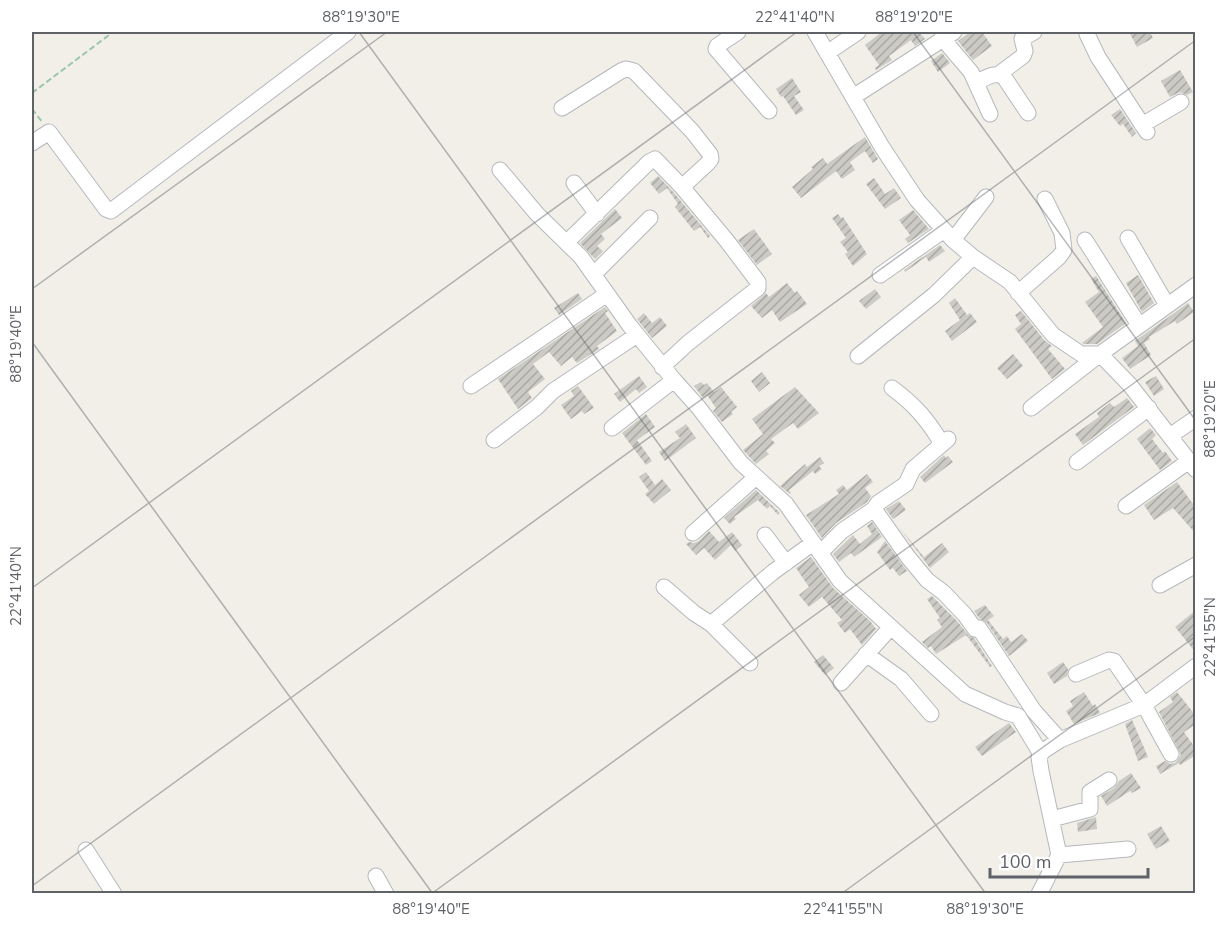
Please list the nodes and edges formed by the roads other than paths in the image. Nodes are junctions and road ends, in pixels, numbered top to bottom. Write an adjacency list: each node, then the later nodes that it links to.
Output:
1 (348, 32): 17 (street)
2 (738, 32): 14 (street)
3 (815, 32): 8 (street)
4 (858, 32): 8 (street)
5 (1034, 32): 9 (street)
6 (1088, 32): 12 (street)
7 (948, 35): 10 (street); 11 (street)
8 (827, 53): 11 (street)
9 (999, 74): 10 (street); 15 (street)
10 (977, 82): 16 (street)
11 (853, 97): 25 (street)
12 (1181, 102)
13 (562, 108): 20 (street)
14 (769, 111)
15 (1028, 113)
16 (990, 114)
17 (32, 144)
18 (500, 170): 28 (street)
19 (574, 183): 23 (street)
20 (682, 187): 23 (street); 40 (street)
21 (986, 197): 25 (street)
22 (1045, 199): 33 (street)
23 (597, 214): 28 (street)
24 (650, 218): 30 (street)
25 (949, 235): 29 (street); 31 (street)
26 (1128, 238): 35 (street)
27 (1085, 240): 36 (street)
28 (567, 243): 30 (street)
29 (973, 257): 33 (street); 39 (street)
30 (594, 274): 34 (street)
31 (880, 275)
32 (1196, 285): 35 (street)
33 (1018, 293): 38 (street)
34 (607, 294): 37 (street); 42 (street)
35 (1167, 305): 36 (street)
36 (1139, 326): 38 (street)
37 (637, 335): 40 (street); 49 (street)
38 (1100, 354): 44 (street); 45 (street)
39 (858, 356)
40 (662, 367): 41 (street)
41 (674, 380): 47 (street); 52 (street)
42 (471, 386)
43 (892, 388): 54 (street)
44 (1031, 408)
45 (1149, 408): 48 (street); 50 (street)
46 (1196, 418): 48 (street)
47 (612, 428)
48 (1170, 436): 51 (street)
49 (494, 440)
50 (1077, 462)
51 (1192, 465): 53 (street)
52 (755, 478): 55 (street); 57 (street)
53 (1126, 506)
54 (874, 509): 57 (street); 71 (street)
55 (693, 532)
56 (765, 535): 58 (street)
57 (816, 548): 58 (street); 63 (street)
58 (786, 563): 62 (street)
59 (1196, 565): 60 (street)
60 (1160, 585)
61 (664, 587): 62 (street)
62 (711, 624): 65 (street)
63 (891, 627): 64 (street); 72 (street)
64 (866, 654): 68 (street); 70 (street)
65 (750, 663)
66 (1196, 666): 69 (street)
67 (1076, 674): 69 (street)
68 (841, 683)
69 (1144, 705): 71 (street); 73 (street)
70 (931, 714)
71 (1060, 740): 72 (street)
72 (1041, 754): 75 (street)
73 (1171, 754)
74 (1109, 780): 75 (street)
75 (1052, 819): 78 (street)
76 (87, 849): 80 (street)
77 (1128, 849): 78 (street)
78 (1059, 855): 82 (street)
79 (376, 876): 81 (street)
80 (114, 894)
81 (386, 894)
82 (1039, 894)

